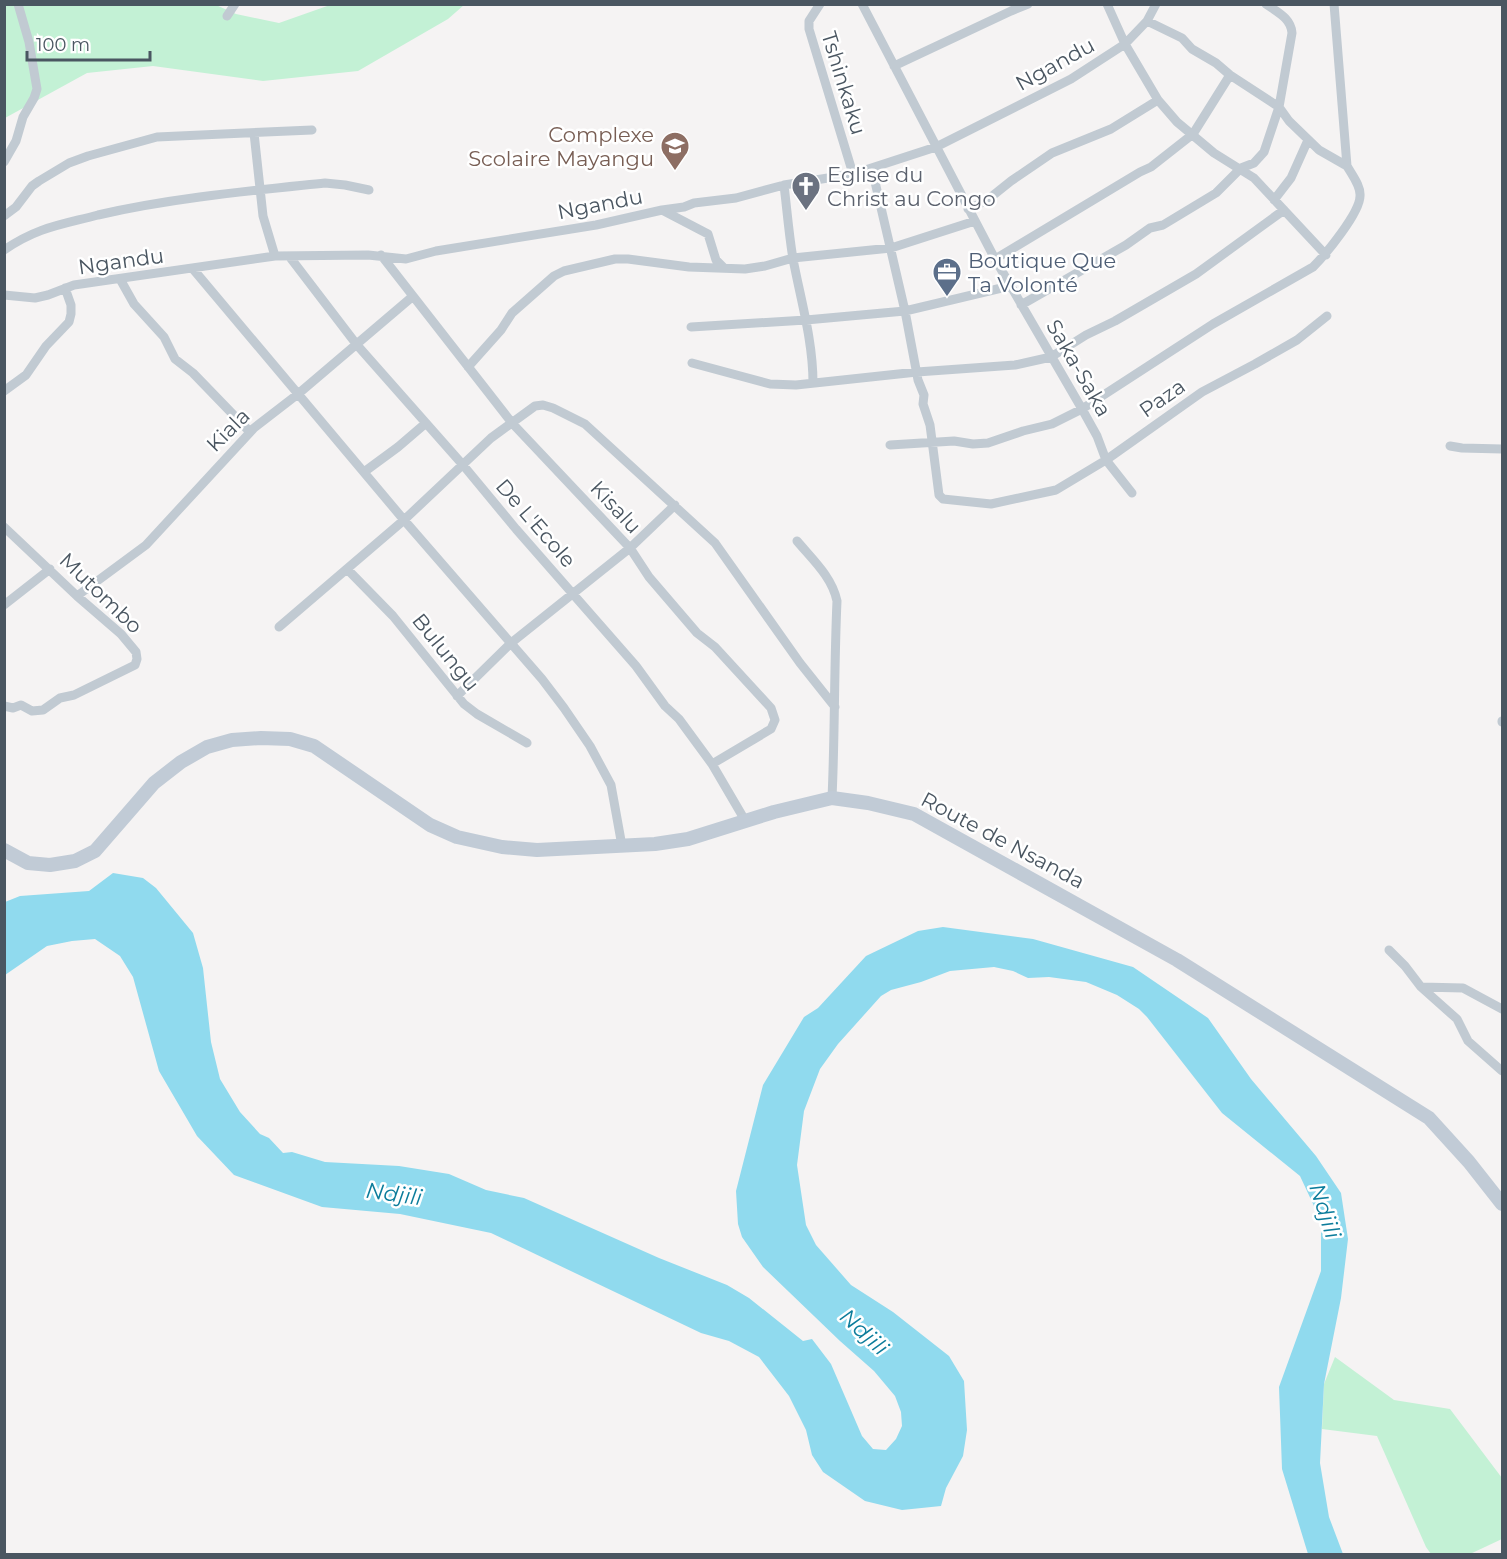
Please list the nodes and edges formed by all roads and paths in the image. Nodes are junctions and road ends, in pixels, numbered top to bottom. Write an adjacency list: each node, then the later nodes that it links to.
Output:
1 (18, 4): 22 (street)
2 (235, 4): 10 (street)
3 (820, 4): 26 (street, Tshinkaku)
4 (862, 4): 13 (street, Saka-Saka)
5 (1028, 4): 13 (street)
6 (1107, 4): 12 (street)
7 (1155, 4): 11 (street, Ngandu)
8 (1266, 4): 16 (street)
9 (1334, 4): 23 (street)
10 (227, 16)
11 (1147, 21): 12 (street, Ngandu); 14 (street)
12 (1125, 44): 15 (street); 21 (street, Ngandu)
13 (894, 66): 21 (street, Saka-Saka)
14 (1230, 75): 16 (street); 19 (street)
15 (1158, 100): 19 (street); 31 (street)
16 (1279, 107): 20 (street); 25 (street)
17 (312, 130): 18 (street)
18 (254, 133): 28 (street); 34 (street)
19 (1193, 134): 25 (street); 43 (street)
20 (1308, 140): 23 (street); 30 (street)
21 (936, 147): 24 (street, Ngandu); 31 (street, Saka-Saka)
22 (4, 162)
23 (1347, 166): 39 (street)
24 (872, 168): 26 (street, Ngandu); 36 (street)
25 (1241, 168): 30 (street); 51 (street)
26 (853, 174): 27 (street, Ngandu)
27 (784, 185): 32 (street, Ngandu); 42 (street)
28 (260, 190): 29 (street); 37 (street); 40 (street)
29 (369, 190)
30 (1274, 200): 33 (street)
31 (968, 209): 35 (street, Saka-Saka)
32 (662, 210): 38 (street, Ngandu); 44 (street)
33 (1284, 210): 39 (street); 57 (street)
34 (4, 216)
35 (975, 221): 36 (street); 43 (street, Saka-Saka)
36 (891, 248): 42 (street); 52 (street)
37 (4, 250)
38 (381, 255): 41 (street, Ngandu); 50 (street, Kisalu)
39 (1326, 255): 64 (street)
40 (275, 256): 41 (street, Ngandu); 45 (street, Ngandu)
41 (289, 256): 56 (street, De L'Ecole)
42 (793, 258): 44 (street); 54 (street)
43 (995, 259): 47 (street, Saka-Saka)
44 (723, 267): 59 (street)
45 (193, 268): 46 (street, Ngandu); 63 (street)
46 (120, 279): 48 (street, Ngandu); 67 (street)
47 (1010, 286): 51 (street, Saka-Saka); 52 (street)
48 (65, 288): 49 (street, Ngandu); 62 (street)
49 (4, 295)
50 (412, 297): 56 (street, Kiala); 59 (street, Kisalu)
51 (1021, 305): 57 (street, Saka-Saka)
52 (905, 311): 54 (street); 60 (street)
53 (1327, 316): 72 (street, Paza)
54 (806, 320): 55 (street); 61 (street)
55 (691, 327)
56 (357, 345): 63 (street, Kiala); 65 (street, De L'Ecole)
57 (1051, 357): 60 (street); 64 (street, Saka-Saka)
58 (692, 363): 61 (street)
59 (468, 367): 66 (street, Kisalu)
60 (916, 372): 61 (street); 68 (street)
61 (813, 383)
62 (4, 391)
63 (298, 394): 67 (street, Kiala); 74 (street)
64 (1082, 409): 68 (street); 72 (street, Saka-Saka)
65 (426, 423): 73 (street, De L'Ecole); 74 (street)
66 (512, 423): 73 (street); 76 (street); 80 (street, Kisalu)
67 (250, 432): 84 (street, Kiala)
68 (932, 444): 69 (street); 72 (street, Paza)
69 (891, 445)
70 (1450, 446): 71 (street)
71 (1503, 449)
72 (1106, 460): 75 (street, Saka-Saka)
73 (463, 465): 77 (street); 83 (street, De L'Ecole)
74 (364, 472): 77 (street)
75 (1132, 494)
76 (675, 505): 80 (street); 90 (street)
77 (404, 520): 82 (street); 87 (street)
78 (4, 527): 81 (street, Mutombo)
79 (797, 541): 90 (street)
80 (630, 548): 83 (street); 92 (street, Kisalu)
81 (50, 569): 84 (street, Mutombo); 85 (street)
82 (348, 570): 86 (street); 88 (street, Bulungu)
83 (573, 592): 87 (street); 92 (street, De L'Ecole)
84 (77, 596): 89 (street, Mutombo)
85 (4, 605)
86 (279, 627)
87 (511, 643): 88 (street); 95 (street)
88 (457, 696): 91 (street, Bulungu)
89 (4, 706)
90 (836, 707): 93 (street)
91 (527, 743)
92 (712, 764): 94 (street, De L'Ecole)
93 (832, 798): 94 (street, Route de Nsanda); 101 (street, Route de Nsanda)
94 (746, 822): 95 (street, Route de Nsanda)
95 (622, 846): 96 (street, Route de Nsanda)
96 (4, 850)
97 (1389, 950): 98 (street)
98 (1421, 987): 99 (street); 100 (street)
99 (1503, 1009)
100 (1503, 1071)
101 (1503, 1204)

